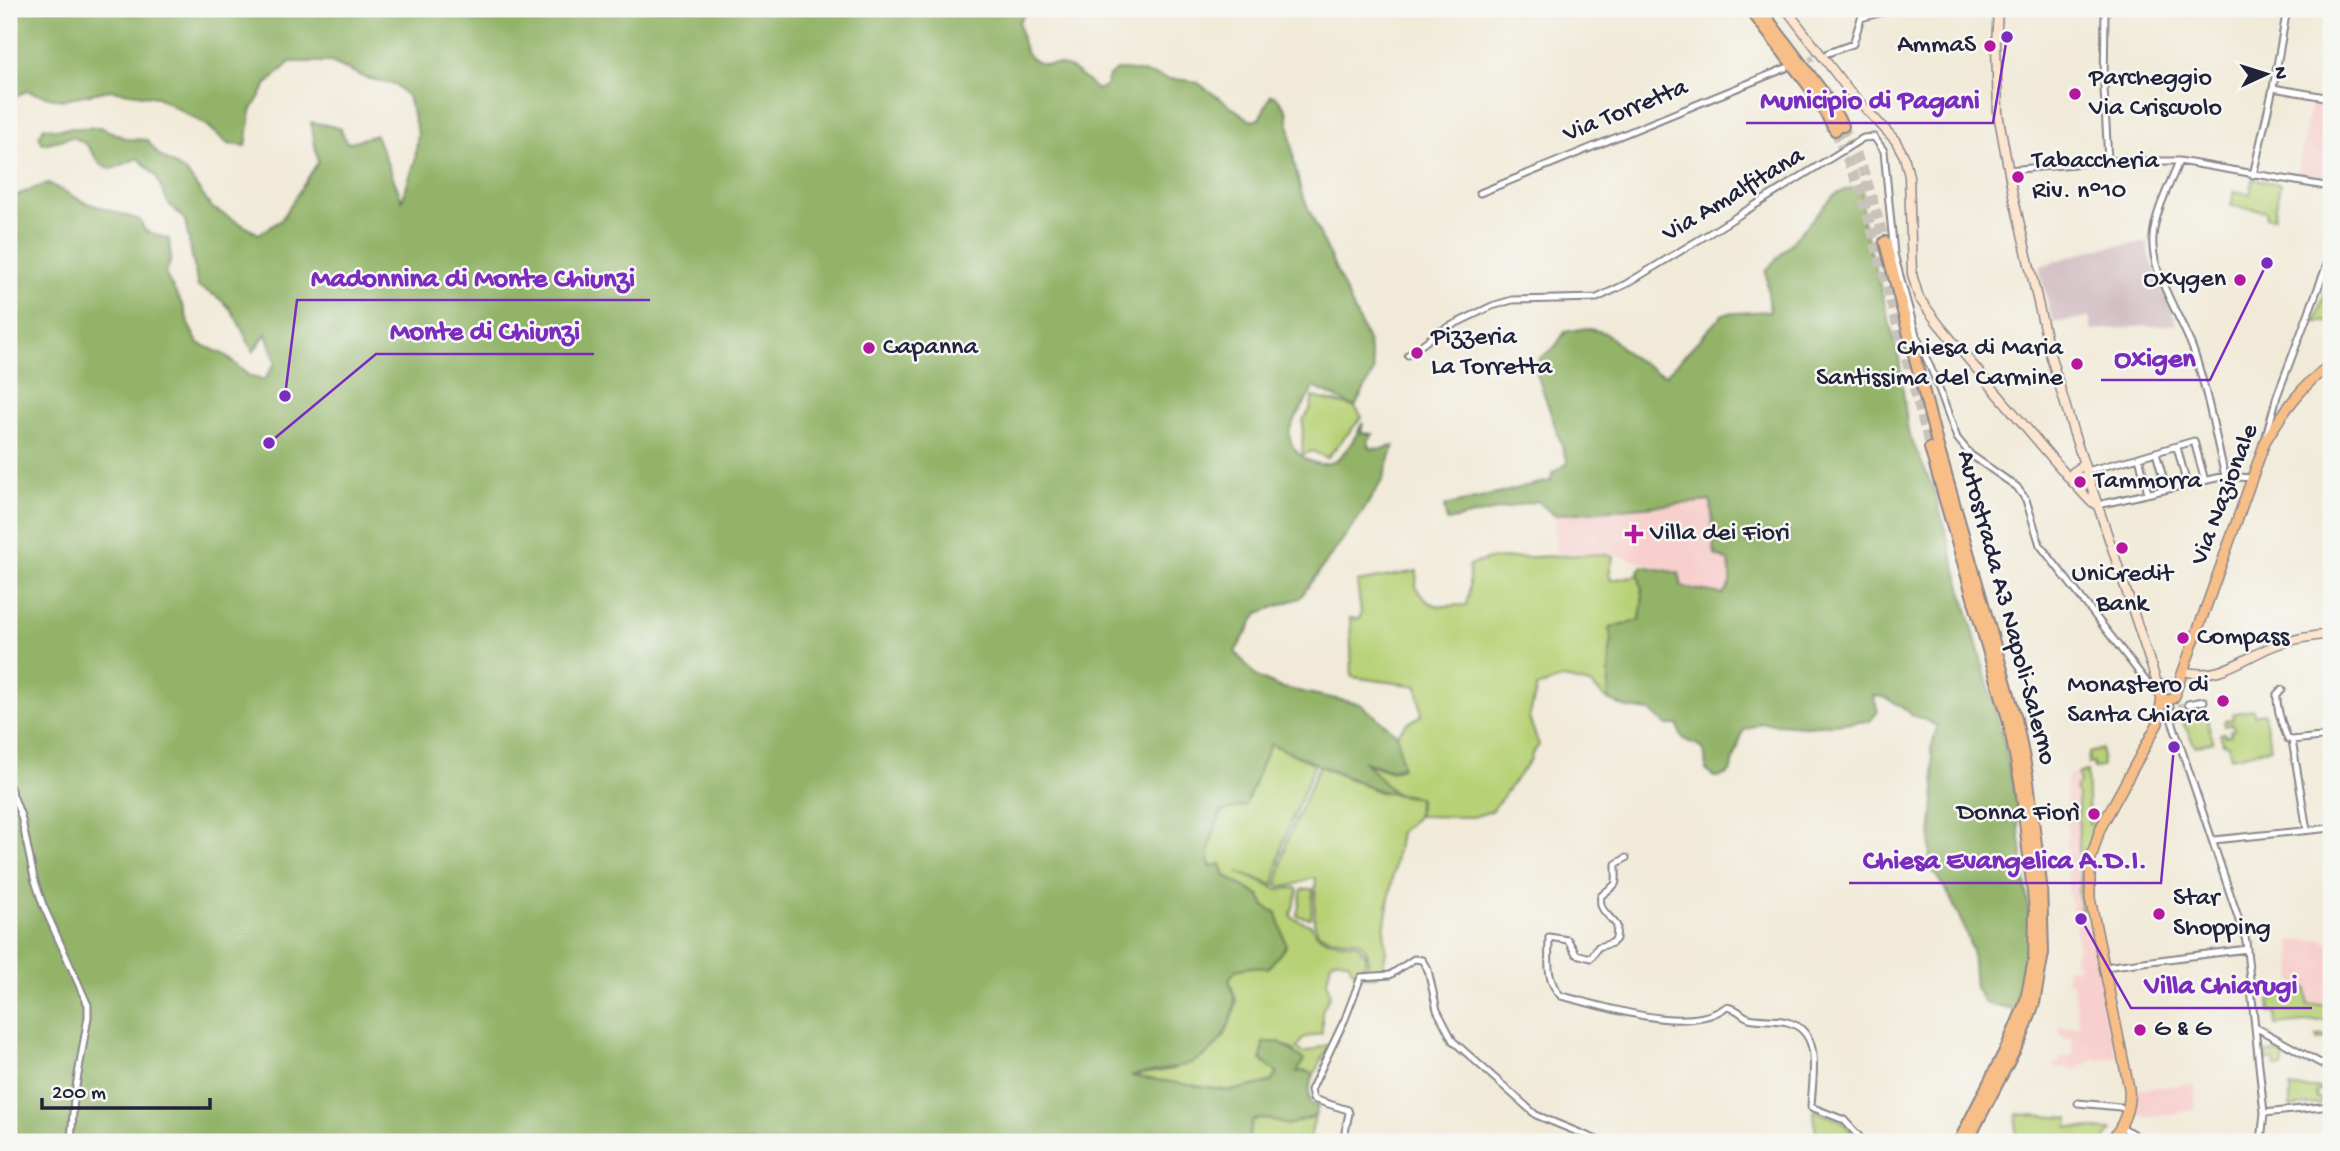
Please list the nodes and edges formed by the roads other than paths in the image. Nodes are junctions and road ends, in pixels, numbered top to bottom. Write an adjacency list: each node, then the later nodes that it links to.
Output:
1 (1750, 9): 2 (highway)
2 (1760, 9)
3 (1786, 9): 31 (street)
4 (1894, 9): 8 (street)
5 (1996, 9): 14 (street)
6 (2105, 9): 12 (street)
7 (2287, 9): 10 (street)
8 (1828, 52)
9 (1786, 68): 17 (street, Via Torretta)
10 (2273, 88): 11 (street); 15 (street)
11 (2331, 98)
12 (2108, 161): 13 (street); 14 (street)
13 (2179, 161): 15 (street); 29 (street)
14 (2008, 170): 31 (street)
15 (2253, 175): 16 (street)
16 (2331, 187)
17 (1480, 193)
18 (1885, 243): 64 (highway, Autostrada A3 Napoli-Salerno)
19 (2331, 254): 22 (street)
20 (1408, 355): 40 (street, Via Amalfitana)
21 (2331, 364): 23 (main road, Via Nazionale)
22 (2277, 396): 23 (street); 24 (street)
23 (2284, 411): 24 (main road, Via Nazionale)
24 (2265, 442): 30 (main road, Via Nazionale)
25 (2177, 447): 27 (street); 32 (street); 33 (street)
26 (1930, 448): 63 (highway, Autostrada A3 Napoli-Salerno)
27 (2157, 453): 28 (street); 34 (street)
28 (2137, 458): 31 (street); 35 (street)
29 (2225, 476): 30 (street); 32 (street)
30 (2253, 478): 38 (main road, Via Nazionale)
31 (2081, 480): 36 (street)
32 (2205, 481): 33 (street)
33 (2187, 485): 34 (street)
34 (2166, 488): 35 (street)
35 (2148, 493): 36 (street)
36 (2098, 505): 40 (street)
37 (2331, 634): 38 (street)
38 (2180, 675): 40 (main road, Via Nazionale)
39 (2281, 690): 44 (street)
40 (2166, 698): 48 (street); 51 (main road)
41 (2204, 701): 42 (street)
42 (2188, 704)
43 (2331, 736): 44 (street)
44 (2292, 740): 47 (street)
45 (9, 785): 59 (street)
46 (2331, 828): 47 (street)
47 (2307, 830): 48 (street)
48 (2214, 840): 50 (street)
49 (1626, 858): 62 (street)
50 (2247, 949): 51 (street); 52 (street)
51 (2104, 967): 56 (main road)
52 (2255, 1027): 53 (street); 57 (street)
53 (2331, 1069)
54 (2078, 1103): 56 (street)
55 (2331, 1106): 57 (street)
56 (2127, 1110): 58 (main road)
57 (2264, 1113): 67 (street)
58 (2122, 1127): 65 (main road); 66 (street)
59 (71, 1142)
60 (1343, 1142): 61 (street)
61 (1602, 1142)
62 (1864, 1142)
63 (1959, 1142)
64 (1967, 1142)
65 (2110, 1142)
66 (2146, 1142)
67 (2261, 1142)

